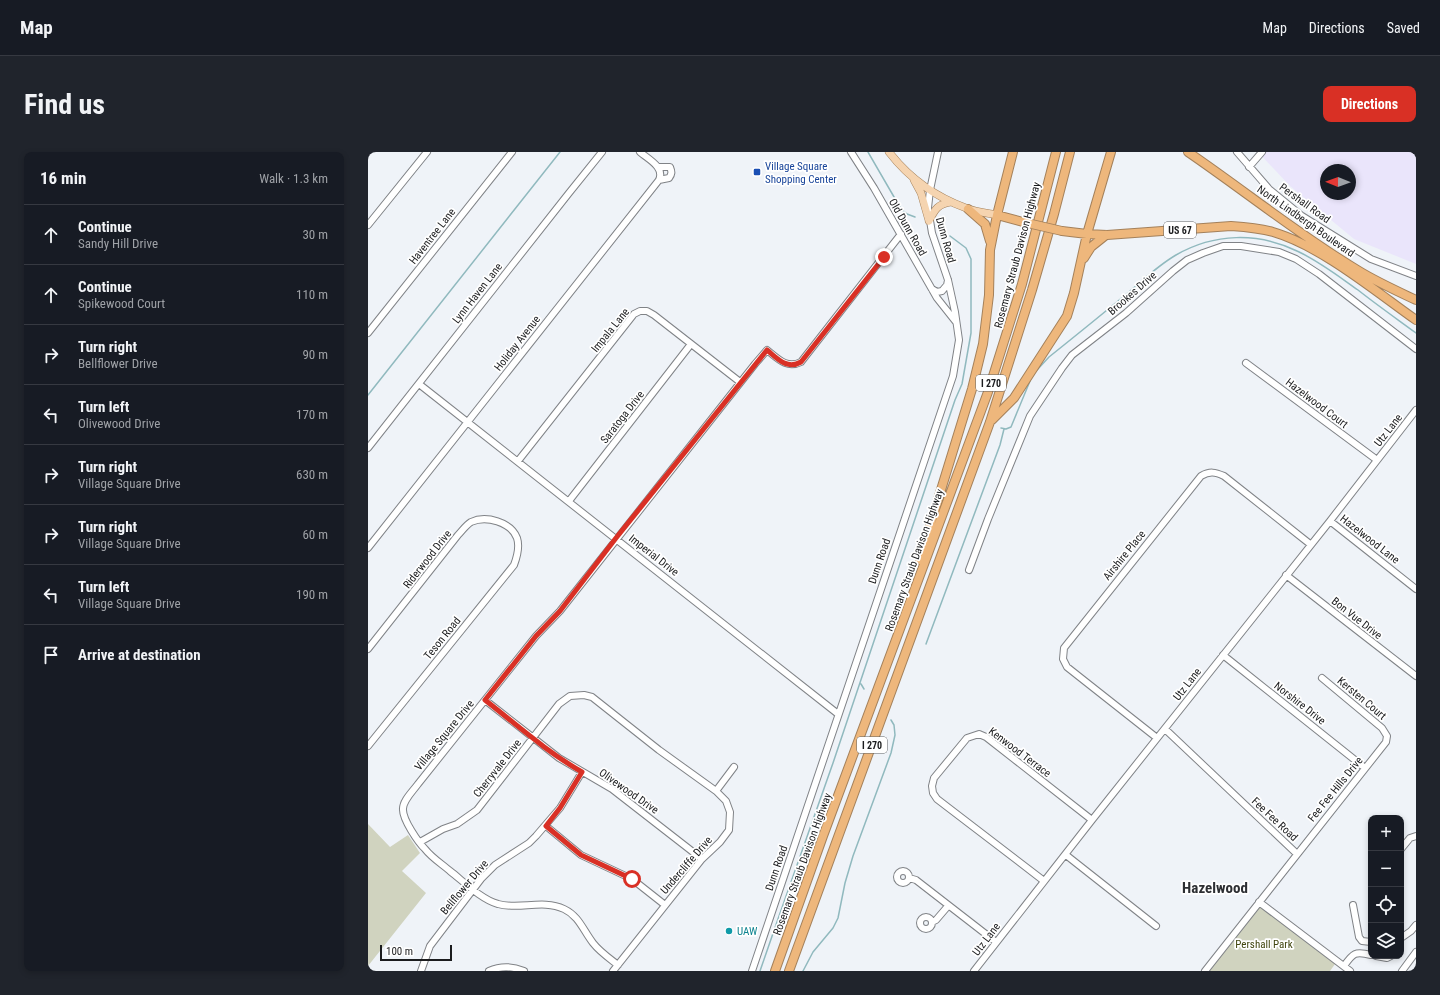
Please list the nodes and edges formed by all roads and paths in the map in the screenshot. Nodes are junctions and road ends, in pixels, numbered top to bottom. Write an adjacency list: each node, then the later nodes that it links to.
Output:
1 (426, 152): 24 (street)
2 (512, 152): 39 (street, Haventree Lane)
3 (602, 152): 44 (street, Lynn Haven Lane)
4 (640, 152): 15 (street)
5 (851, 152): 25 (street, Old Dunn Road)
6 (889, 152): 17 (main road, North Lindbergh Boulevard / US 67)
7 (938, 152): 19 (street, Dunn Road)
8 (1013, 152): 22 (highway)
9 (1056, 152): 60 (highway, Rosemary Straub Davison Highway / I 270)
10 (1070, 152): 47 (highway, Rosemary Straub Davison Highway / I 270)
11 (1111, 152): 27 (highway)
12 (1188, 152): 35 (highway, North Lindbergh Boulevard)
13 (1237, 152): 16 (street, Pershall Road)
14 (1262, 152): 16 (street)
15 (658, 167): 18 (street); 18 (street, Holiday Avenue)
16 (1249, 167): 31 (street, Pershall Road)
17 (913, 178): 19 (main road, North Lindbergh Boulevard / US 67); 23 (main road)
18 (659, 180): 46 (street, Holiday Avenue)
19 (930, 190): 20 (main road, North Lindbergh Boulevard / US 67); 23 (street, Dunn Road)
20 (951, 202): 21 (main road, North Lindbergh Boulevard / US 67); 23 (main road)
21 (968, 209): 22 (main road, North Lindbergh Boulevard / US 67); 26 (highway); 29 (highway)
22 (997, 215): 26 (highway); 27 (highway, North Lindbergh Boulevard / US 67, bridge)
23 (929, 220): 32 (street, Dunn Road)
24 (368, 225)
25 (901, 234): 33 (street, Old Dunn Road); 43 (street, Village Square Drive)
26 (993, 234): 29 (highway)
27 (1087, 234): 28 (highway, North Lindbergh Boulevard / US 67); 30 (highway)
28 (1107, 235): 30 (highway); 37 (highway, North Lindbergh Boulevard / US 67)
29 (990, 247): 60 (highway)
30 (1079, 272): 47 (highway)
31 (1416, 276)
32 (948, 280): 33 (street); 36 (street, Dunn Road)
33 (932, 289): 34 (street, Old Dunn Road)
34 (937, 298): 36 (street); 38 (street, Old Dunn Road)
35 (1416, 300)
36 (953, 302): 38 (street, Dunn Road)
37 (1416, 320)
38 (957, 323): 66 (street, Dunn Road)
39 (368, 333)
40 (691, 344): 43 (street, Impala Lane); 50 (street, Impala Lane); 51 (street, Saratoga Drive)
41 (1416, 349): 57 (street, Brookes Drive)
42 (1246, 363): 49 (street, Hazelwood Court)
43 (740, 382): 54 (street, Village Square Drive)
44 (419, 384): 46 (street, Imperial Drive); 48 (street, Lynn Haven Lane)
45 (1416, 410): 49 (street, Utz Lane)
46 (468, 422): 50 (street, Imperial Drive); 56 (street, Holiday Avenue)
47 (990, 422): 108 (highway, Rosemary Straub Davison Highway / I 270)
48 (368, 448)
49 (1377, 460): 52 (street, Utz Lane)
50 (518, 461): 51 (street, Imperial Drive)
51 (569, 501): 54 (street, Imperial Drive)
52 (1330, 521): 55 (street, Utz Lane); 59 (street, Hazelwood Lane)
53 (516, 537): 61 (street, Riderwood Drive); 71 (street, Teson Road)
54 (616, 538): 65 (street, Village Square Drive); 66 (street, Imperial Drive)
55 (1310, 544): 58 (street, Utz Lane); 70 (street, Airshire Place)
56 (368, 548)
57 (969, 570)
58 (1286, 575): 62 (street, Utz Lane); 63 (street, Bon Vue Drive)
59 (1416, 588)
60 (908, 608): 107 (highway, Rosemary Straub Davison Highway / I 270)
61 (368, 649)
62 (1223, 655): 67 (street, Utz Lane); 73 (street, Norshire Drive)
63 (1416, 676)
64 (1322, 678): 68 (street, Kersten Court)
65 (485, 700): 69 (street, Olivewood Drive); 79 (street, Village Square Drive)
66 (838, 714): 106 (street, Dunn Road)
67 (1165, 729): 70 (street, Utz Lane); 81 (street, Fee Fee Road)
68 (1387, 736): 73 (street, Fee Fee Hills Drive)
69 (534, 737): 74 (street, Olivewood Drive); 75 (street, Cherryvale Drive); 79 (street, Cherryvale Drive)
70 (1157, 738): 76 (street, Utz Lane)
71 (368, 746)
72 (734, 767): 75 (street)
73 (1365, 768): 81 (street, Fee Fee Hills Drive)
74 (582, 772): 77 (street, Bellflower Drive); 83 (street, Olivewood Drive)
75 (716, 791): 83 (street, Undercliffe Drive)
76 (1092, 820): 82 (street, Utz Lane); 85 (street, Kenwood Terrace)
77 (546, 826): 86 (street, Bellflower Drive); 88 (street)
78 (1416, 836): 80 (street)
79 (420, 842): 86 (street, Village Square Drive)
80 (1404, 845)
81 (1296, 853): 87 (street, Fee Fee Road)
82 (1066, 855): 85 (street, Utz Lane); 92 (street)
83 (702, 859): 88 (street, Undercliffe Drive)
84 (909, 878): 90 (street)
85 (1044, 881): 95 (street, Utz Lane)
86 (473, 890): 99 (street, Village Square Drive); 102 (street, Bellflower Drive)
87 (1259, 902): 100 (street); 109 (street)
88 (665, 905): 99 (street, Undercliffe Drive)
89 (1353, 905): 96 (street)
90 (948, 906): 91 (street); 95 (street)
91 (932, 922)
92 (1156, 926)
93 (1416, 926): 94 (street)
94 (1404, 936)
95 (996, 942): 101 (street, Utz Lane)
96 (1368, 942)
97 (1416, 952): 111 (street)
98 (1368, 954): 100 (street)
99 (618, 965): 105 (street, Undercliffe Drive)
100 (1344, 966): 110 (street)
101 (978, 970)
102 (421, 971)
103 (489, 971): 104 (street)
104 (524, 971)
105 (613, 971)
106 (752, 971)
107 (775, 971)
108 (790, 971)
109 (1205, 971)
110 (1350, 971)
111 (1402, 971)

